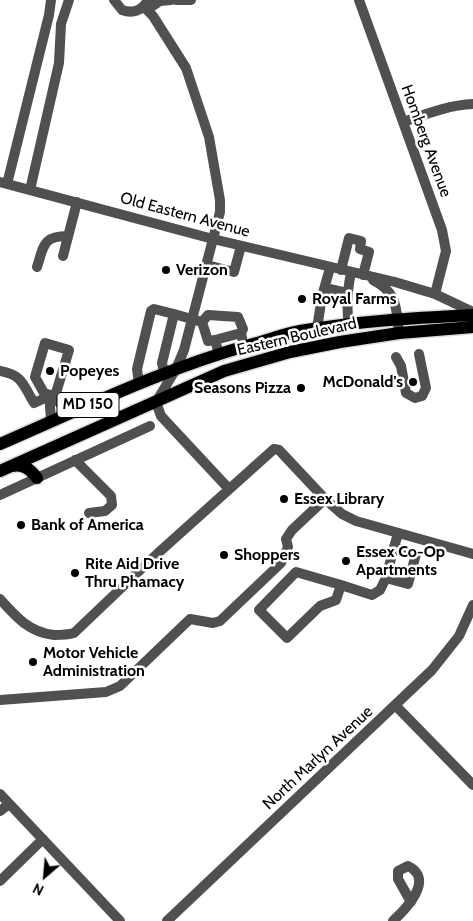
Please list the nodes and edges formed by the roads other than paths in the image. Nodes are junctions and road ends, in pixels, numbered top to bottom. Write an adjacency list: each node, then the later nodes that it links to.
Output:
1 (51, 0): 11 (street)
2 (69, 0): 12 (street)
3 (114, 0): 8 (street)
4 (171, 0): 8 (street)
5 (176, 0): 6 (street)
6 (191, 0)
7 (359, 0): 10 (street, Homberg Avenue)
8 (146, 5): 15 (street)
9 (473, 104): 10 (street)
10 (403, 122): 25 (street, Homberg Avenue)
11 (3, 183): 12 (street, Old Eastern Avenue)
12 (30, 190): 13 (street, Old Eastern Avenue)
13 (77, 202): 14 (street); 15 (street, Old Eastern Avenue)
14 (68, 236): 17 (street); 19 (street)
15 (214, 239): 16 (street, Old Eastern Avenue); 18 (street)
16 (241, 246): 18 (street); 20 (street, Old Eastern Avenue)
17 (63, 256)
18 (207, 265): 29 (street)
19 (37, 267)
20 (330, 268): 21 (street, Old Eastern Avenue); 23 (street)
21 (346, 271): 22 (street, Old Eastern Avenue); 22 (street); 24 (street)
22 (363, 275): 25 (street, Old Eastern Avenue); 28 (street, Old Eastern Avenue)
23 (325, 288): 24 (street); 32 (street)
24 (347, 293): 30 (street)
25 (434, 294): 27 (street, Old Eastern Avenue)
26 (174, 314): 29 (street); 41 (street); 42 (street)
27 (473, 314): 28 (main road, Eastern Boulevard / MD 150)
28 (397, 319): 30 (main road, Eastern Boulevard / MD 150); 34 (street, Old Eastern Avenue)
29 (197, 320): 33 (street); 35 (street); 41 (street)
30 (349, 325): 32 (main road, Eastern Boulevard / MD 150)
31 (473, 328): 34 (main road, Eastern Boulevard / MD 150)
32 (317, 329): 36 (main road, Eastern Boulevard / MD 150)
33 (241, 333): 35 (street); 36 (street)
34 (399, 333): 44 (main road, Eastern Boulevard / MD 150)
35 (216, 340): 37 (street)
36 (245, 346): 37 (main road, Eastern Boulevard / MD 150)
37 (219, 354): 41 (main road, Eastern Boulevard / MD 150)
38 (419, 354): 39 (street)
39 (396, 357)
40 (0, 371): 43 (street)
41 (170, 371): 42 (main road, Eastern Boulevard / MD 150); 44 (street)
42 (139, 383): 45 (main road, Eastern Boulevard / MD 150)
43 (50, 395): 43 (street); 45 (street); 46 (street)
44 (156, 402): 50 (main road, Eastern Boulevard / MD 150); 52 (street)
45 (69, 414): 46 (main road, Eastern Boulevard / MD 150)
46 (51, 422): 48 (main road, Eastern Boulevard / MD 150)
47 (150, 426): 49 (street)
48 (0, 444)
49 (75, 460): 51 (street); 55 (street)
50 (5, 469): 51 (main road)
51 (37, 478): 53 (street)
52 (229, 488): 54 (street); 61 (street)
53 (0, 495)
54 (324, 498): 56 (street); 64 (street)
55 (89, 513)
56 (398, 534): 57 (street); 58 (street)
57 (394, 548): 59 (street); 59 (street)
58 (473, 554)
59 (386, 578): 60 (street)
60 (341, 586): 60 (street)
61 (0, 599)
62 (473, 605): 63 (street, North Marlyn Avenue)
63 (470, 618): 65 (street, North Marlyn Avenue)
64 (0, 700)
65 (395, 705): 66 (street); 74 (street, North Marlyn Avenue)
66 (473, 784)
67 (0, 794): 68 (street)
68 (9, 804): 69 (street); 70 (street)
69 (0, 811)
70 (43, 839): 71 (street); 73 (street)
71 (0, 881)
72 (411, 902): 75 (street)
73 (120, 921)
74 (167, 921)
75 (393, 921)

